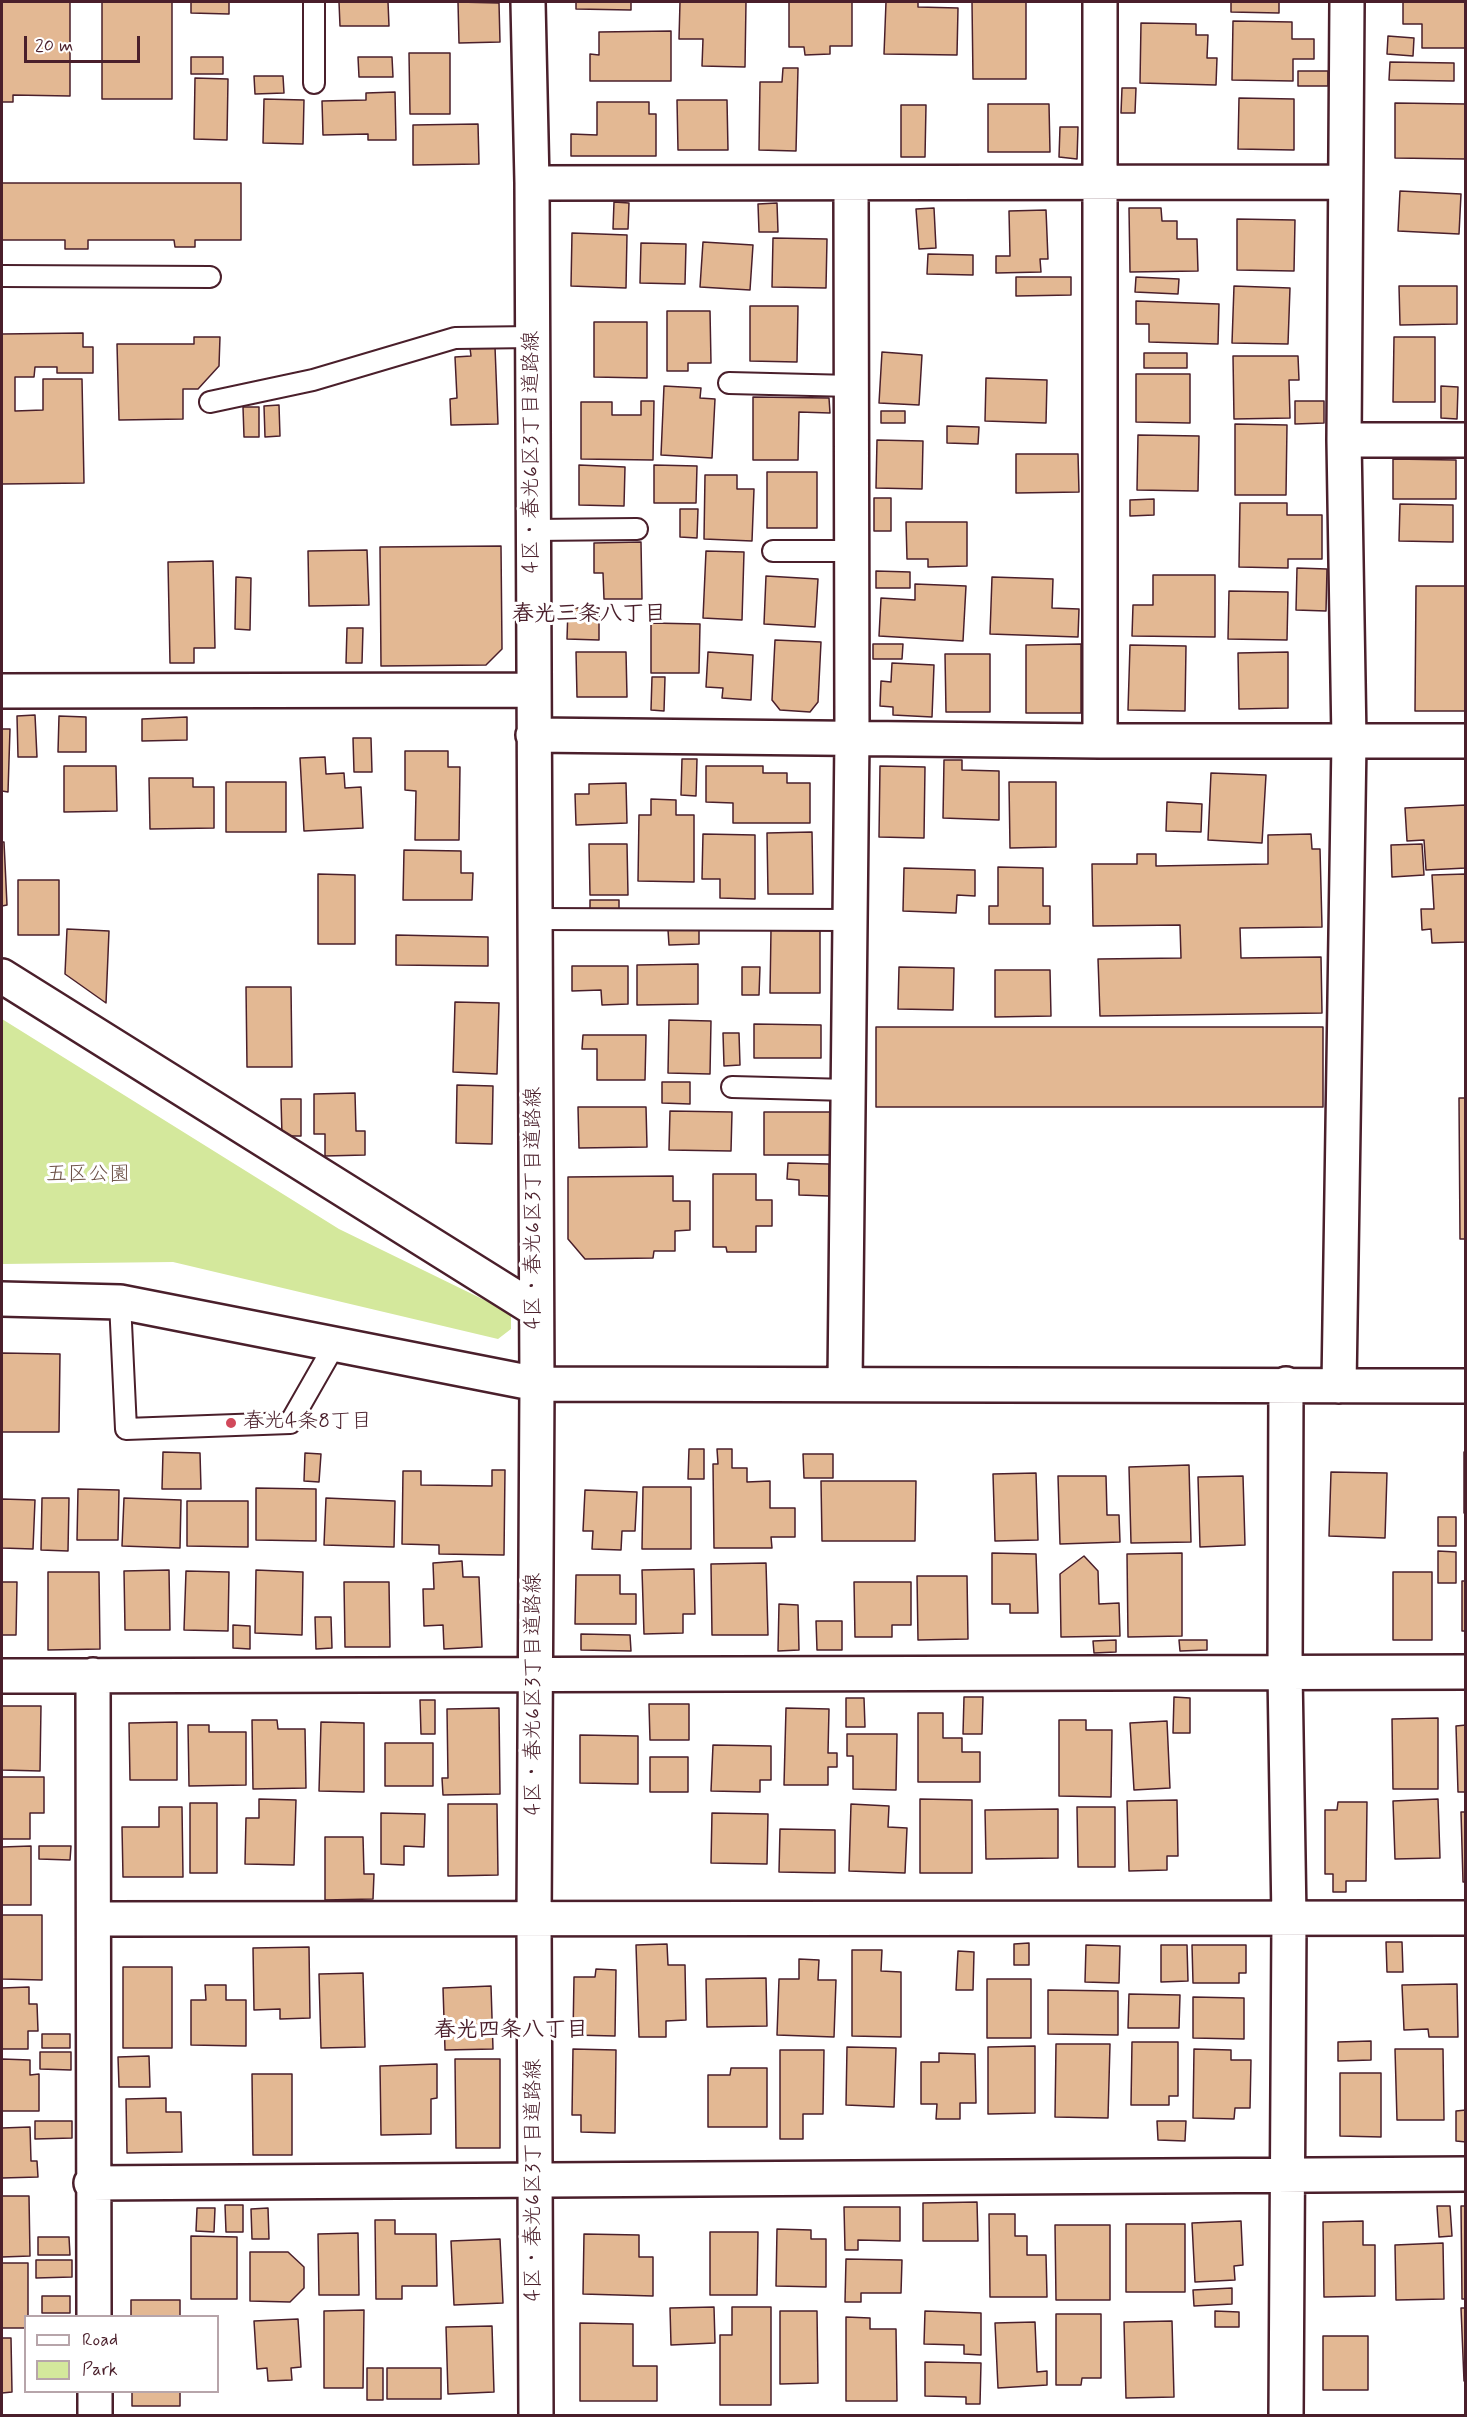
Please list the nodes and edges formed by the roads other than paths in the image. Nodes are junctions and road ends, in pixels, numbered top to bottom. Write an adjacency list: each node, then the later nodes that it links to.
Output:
1 (314, 2): 5 (lane)
2 (528, 2): 7 (street, 4区・春光6区3丁目道路線)
3 (1100, 2): 8 (street)
4 (1347, 2): 6 (street)
5 (314, 83)
6 (1345, 182): 8 (street); 16 (street)
7 (532, 183): 9 (street); 12 (street, 4区・春光6区3丁目道路線)
8 (1101, 184): 9 (street); 26 (street)
9 (851, 185): 14 (street)
10 (2, 276): 11 (lane)
11 (210, 277)
12 (532, 337): 15 (lane); 19 (street, 4区・春光6区3丁目道路線)
13 (729, 383): 14 (lane)
14 (852, 386): 21 (street)
15 (210, 402)
16 (1344, 440): 17 (street); 27 (street)
17 (1466, 440)
18 (637, 529): 19 (lane)
19 (533, 530): 22 (street, 4区・春光6区3丁目道路線)
20 (773, 551): 21 (lane)
21 (852, 551): 25 (street)
22 (532, 690): 23 (street); 24 (street, 4区・春光6区3丁目道路線)
23 (2, 691)
24 (532, 735): 25 (street); 29 (street, 4区・春光6区3丁目道路線)
25 (852, 737): 26 (street); 30 (street)
26 (1100, 741): 27 (street)
27 (1349, 741): 28 (street); 41 (street)
28 (1466, 741)
29 (534, 919): 30 (lane); 36 (street, 4区・春光6区3丁目道路線)
30 (850, 920): 33 (street)
31 (2, 975): 36 (street)
32 (732, 1087): 33 (lane)
33 (848, 1090): 38 (street)
34 (2, 1299): 35 (street)
35 (120, 1302): 37 (street); 37 (lane)
36 (536, 1310): 39 (street, 4区・春光6区3丁目道路線)
37 (334, 1346): 39 (street)
38 (845, 1383): 39 (street); 40 (street)
39 (537, 1384): 45 (street, 4区・春光6区3丁目道路線)
40 (1286, 1384): 41 (street); 43 (street)
41 (1339, 1386): 42 (street)
42 (1466, 1386)
43 (1285, 1672): 44 (street); 45 (street); 50 (street)
44 (1466, 1672)
45 (535, 1674): 46 (street); 51 (street, 4区・春光6区3丁目道路線)
46 (93, 1675): 47 (street); 49 (street)
47 (2, 1676)
48 (1466, 1918): 50 (street)
49 (94, 1919): 51 (street); 55 (street)
50 (1289, 1919): 51 (street); 52 (street)
51 (534, 1921): 54 (street, 4区・春光6区3丁目道路線)
52 (1288, 2174): 53 (street); 54 (street); 60 (street)
53 (1466, 2174)
54 (534, 2178): 55 (street); 59 (street, 4区・春光6区3丁目道路線)
55 (92, 2183): 56 (street)
56 (94, 2315)
57 (95, 2393): 58 (street)
58 (95, 2415)
59 (536, 2415)
60 (1287, 2415)

